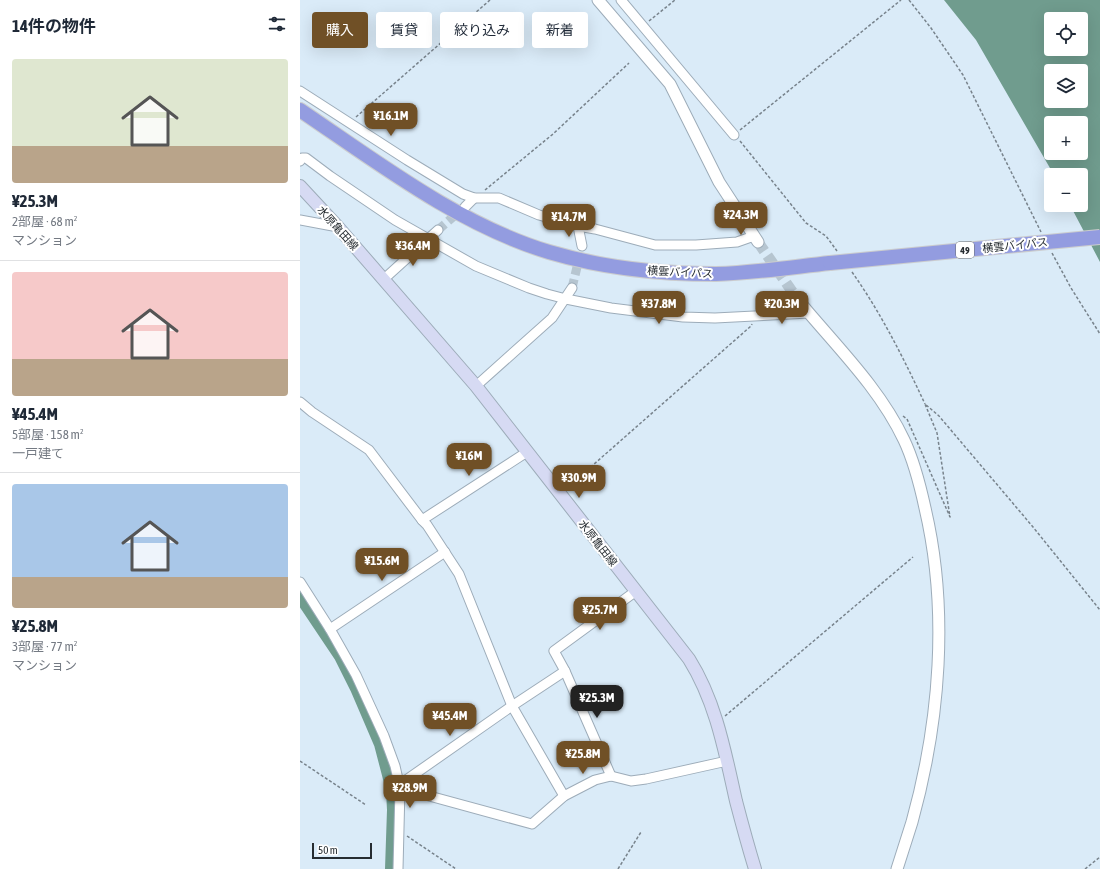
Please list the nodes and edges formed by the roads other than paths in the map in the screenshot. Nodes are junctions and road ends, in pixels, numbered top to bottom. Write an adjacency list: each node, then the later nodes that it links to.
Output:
1 (598, 0): 16 (street)
2 (622, 0): 5 (street)
3 (300, 91): 8 (street)
4 (300, 110): 14 (highway, 横雲バイパス / 49, bridge)
5 (734, 135)
6 (300, 161): 15 (street)
7 (300, 186): 12 (main road, 水原亀田線)
8 (474, 198): 9 (street); 11 (street)
9 (465, 206)
10 (300, 220): 12 (street)
11 (578, 226): 16 (street); 17 (street)
12 (338, 227): 18 (main road, 水原亀田線)
13 (438, 230): 15 (street)
14 (1100, 237)
15 (429, 239): 18 (street); 20 (street)
16 (756, 239)
17 (582, 246)
18 (384, 280): 23 (main road, 水原亀田線)
19 (572, 288): 20 (street)
20 (566, 299): 22 (street); 23 (street)
21 (798, 300): 22 (street)
22 (809, 313): 39 (street)
23 (476, 386): 25 (main road, 水原亀田線)
24 (300, 402): 26 (street)
25 (527, 452): 26 (street); 29 (main road, 水原亀田線)
26 (422, 520): 27 (street)
27 (445, 552): 30 (street); 32 (street)
28 (300, 582): 30 (street)
29 (636, 591): 31 (street); 33 (main road, 水原亀田線)
30 (330, 629): 35 (street)
31 (565, 671): 32 (street); 34 (street)
32 (512, 706): 35 (street); 36 (street)
33 (727, 761): 34 (street); 38 (main road, 水原亀田線)
34 (611, 776): 36 (street)
35 (400, 786): 36 (street); 37 (street)
36 (564, 796)
37 (398, 869)
38 (755, 869)
39 (897, 869)

